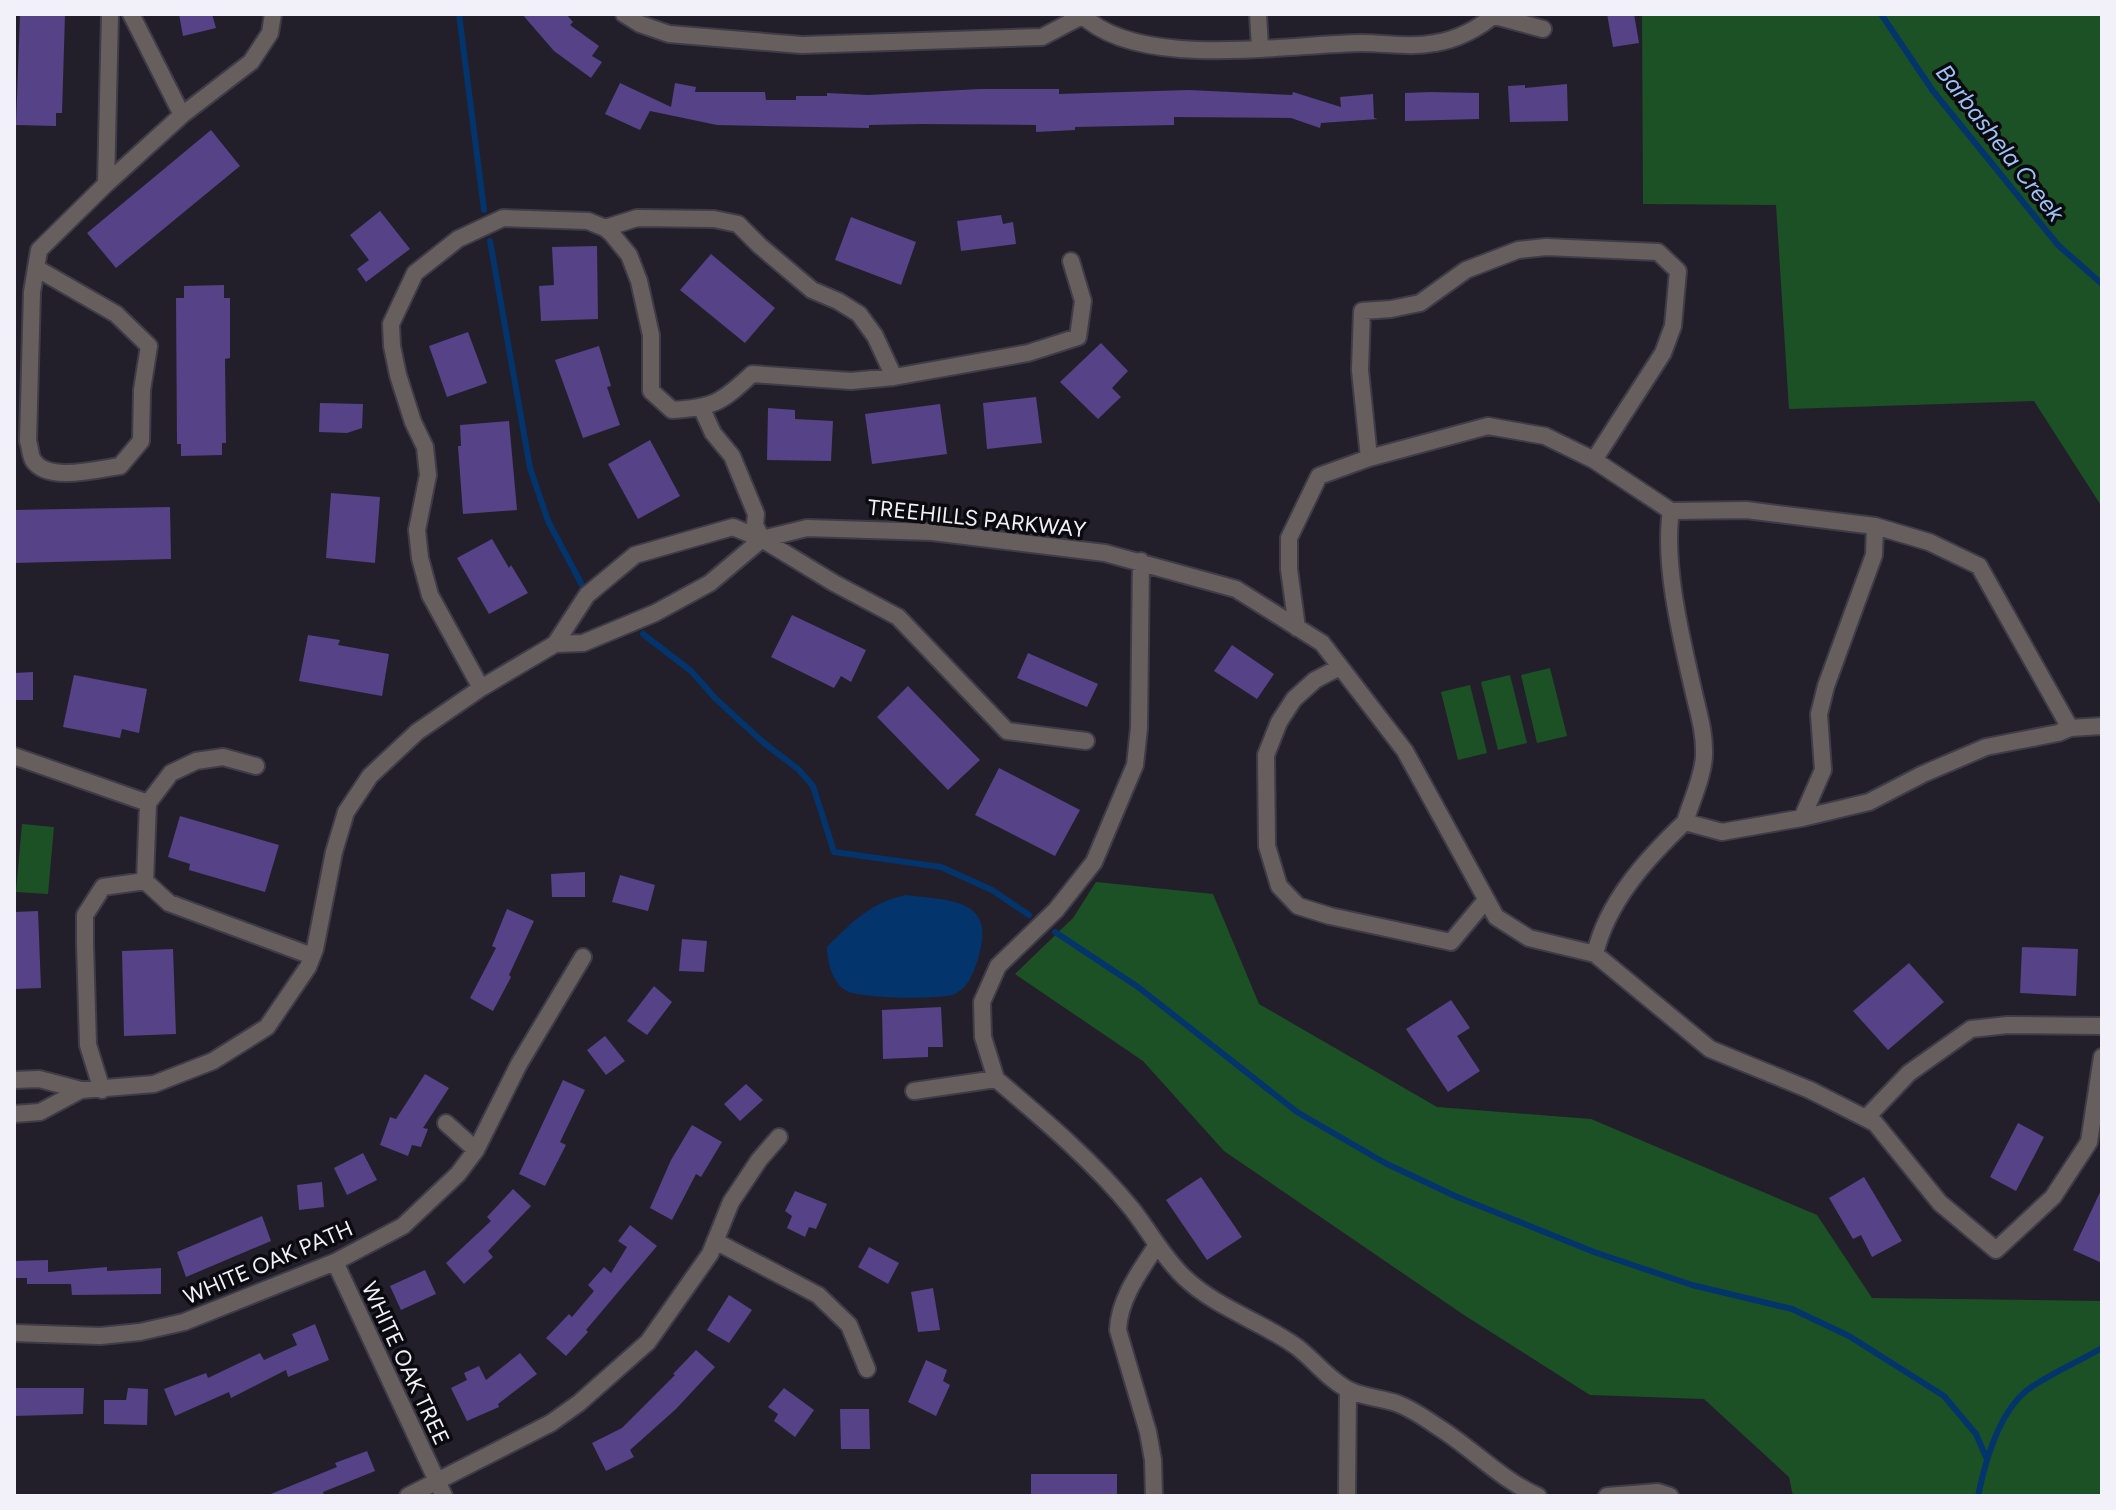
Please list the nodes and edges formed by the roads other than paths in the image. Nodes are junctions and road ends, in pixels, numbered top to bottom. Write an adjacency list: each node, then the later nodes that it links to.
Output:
1 (110, 14): 11 (street)
2 (131, 14): 10 (street)
3 (273, 14): 10 (street)
4 (624, 14): 6 (street)
5 (1258, 14): 9 (street)
6 (1081, 15): 9 (street)
7 (1495, 15): 8 (street); 9 (street)
8 (1543, 29)
9 (1260, 48)
10 (182, 115): 11 (street)
11 (106, 184): 14 (street)
12 (605, 228): 15 (street); 16 (street); 26 (street)
13 (1071, 261): 15 (street)
14 (36, 268): 14 (street)
15 (894, 377): 16 (street)
16 (702, 409): 21 (street)
17 (1369, 458): 18 (street); 18 (street); 23 (street)
18 (1594, 460): 19 (street)
19 (1671, 511): 20 (street); 34 (street)
20 (1875, 526): 28 (street); 33 (street)
21 (762, 539): 22 (street, TREEHILLS PARKWAY); 24 (street, TREEHILLS PARKWAY); 24 (street, TREEHILLS PARKWAY); 29 (street, TREEHILLS PARKWAY)
22 (1141, 561): 23 (street, TREEHILLS PARKWAY); 42 (street)
23 (1297, 628): 25 (street, TREEHILLS PARKWAY)
24 (555, 644): 26 (street, TREEHILLS PARKWAY)
25 (1340, 667): 36 (street, TREEHILLS PARKWAY); 36 (street)
26 (481, 688): 38 (street, TREEHILLS PARKWAY)
27 (2102, 726): 28 (street)
28 (2070, 728): 33 (street)
29 (1086, 741)
30 (14, 756): 32 (street)
31 (256, 766): 32 (street)
32 (148, 803): 35 (street)
33 (1802, 818): 34 (street)
34 (1685, 822): 37 (street)
35 (145, 881): 38 (street); 45 (street)
36 (1486, 900): 37 (street, TREEHILLS PARKWAY)
37 (1595, 954): 48 (street, TREEHILLS PARKWAY)
38 (312, 956): 45 (street, TREEHILLS PARKWAY)
39 (583, 957): 51 (street, WHITE OAK PATH)
40 (2102, 1026): 48 (street)
41 (2102, 1057): 48 (street, TREEHILLS PARKWAY)
42 (996, 1079): 46 (street); 53 (street)
43 (14, 1080): 44 (street, TREEHILLS PARKWAY)
44 (81, 1090): 45 (street, TREEHILLS PARKWAY); 47 (street, TREEHILLS PARKWAY)
45 (102, 1090)
46 (914, 1091)
47 (14, 1114)
48 (1866, 1118)
49 (446, 1123): 51 (street)
50 (779, 1137): 52 (street)
51 (476, 1150): 54 (street, WHITE OAK PATH)
52 (715, 1241): 56 (street); 58 (street)
53 (1157, 1245): 57 (street); 60 (street)
54 (335, 1262): 55 (street, WHITE OAK PATH); 58 (street, WHITE OAK TREE)
55 (14, 1333)
56 (867, 1369)
57 (1348, 1390): 61 (street); 62 (street)
58 (441, 1489): 59 (street)
59 (408, 1496)
60 (1154, 1496)
61 (1347, 1496)
62 (1538, 1496)
63 (1607, 1496): 64 (street)
64 (1670, 1496)

